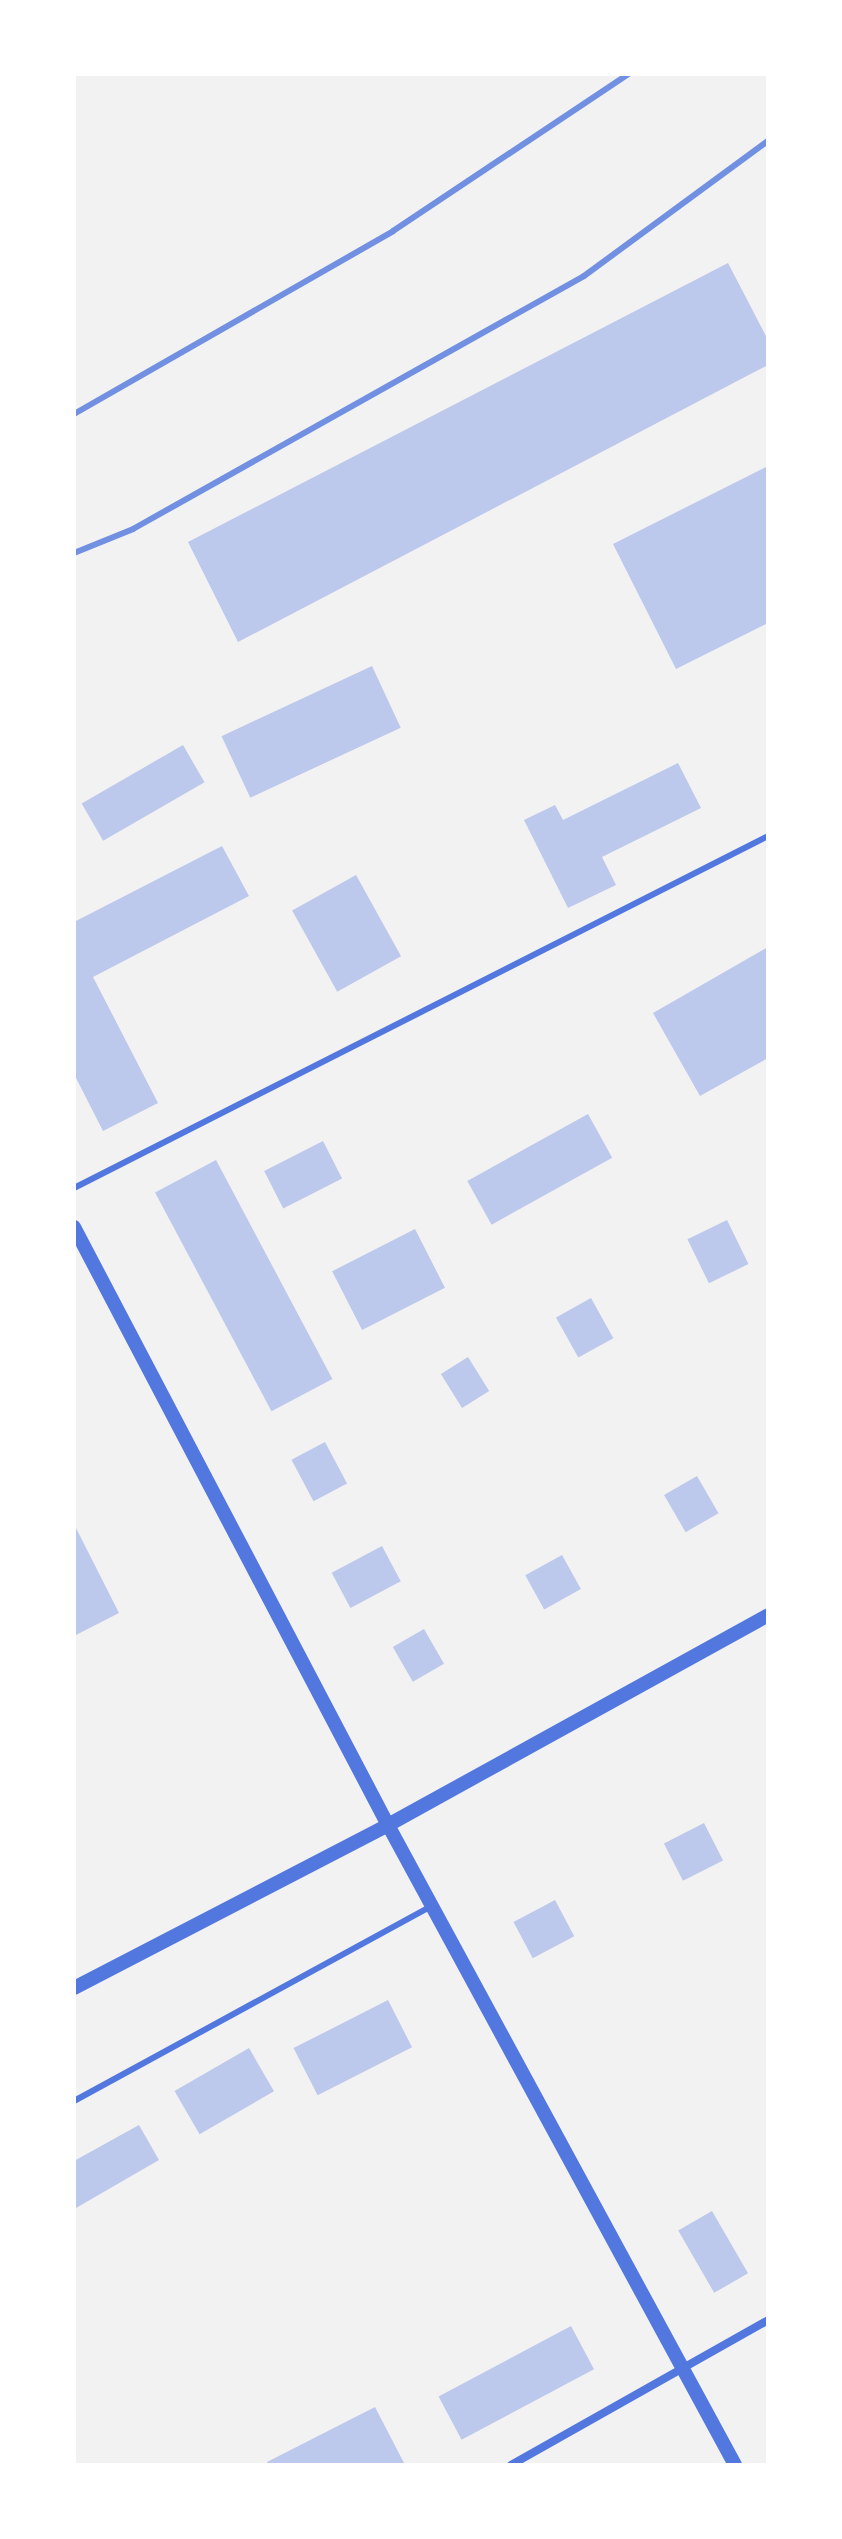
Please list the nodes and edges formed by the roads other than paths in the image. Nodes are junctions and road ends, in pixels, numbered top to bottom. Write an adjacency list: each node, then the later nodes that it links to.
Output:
1 (768, 836): 2 (lane)
2 (74, 1188)
3 (74, 1227): 5 (street)
4 (768, 1615): 5 (street)
5 (388, 1825): 6 (street); 7 (street)
6 (434, 1905): 8 (lane); 10 (street)
7 (74, 1988)
8 (74, 2101)
9 (768, 2320): 10 (street)
10 (683, 2366): 11 (street); 12 (street)
11 (511, 2465)
12 (735, 2465)

